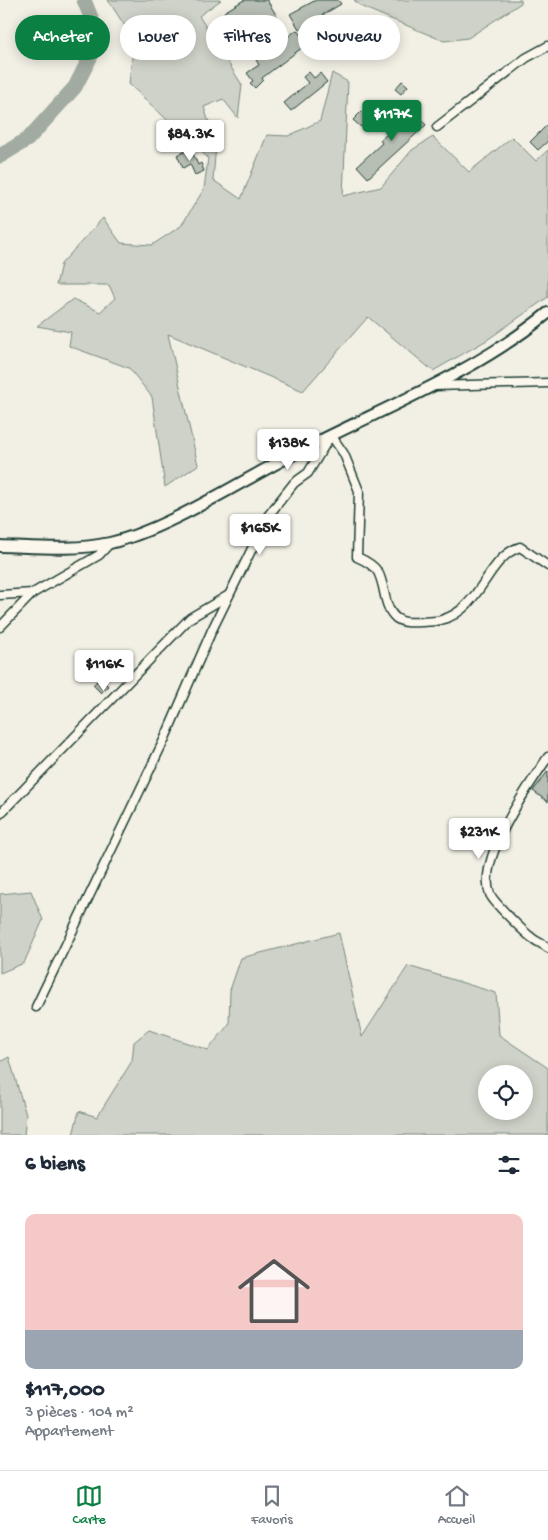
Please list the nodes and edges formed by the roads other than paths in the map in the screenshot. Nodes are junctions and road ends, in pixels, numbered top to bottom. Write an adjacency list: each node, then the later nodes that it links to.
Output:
1 (548, 46): 2 (street)
2 (437, 127)
3 (548, 313): 5 (main road)
4 (548, 383): 5 (street)
5 (432, 386): 6 (main road)
6 (332, 435): 7 (main road); 9 (street); 12 (street)
7 (110, 542): 8 (main road); 10 (street)
8 (0, 546)
9 (548, 566)
10 (33, 594): 11 (street); 13 (street)
11 (0, 595)
12 (229, 595): 15 (street); 17 (street)
13 (0, 627)
14 (548, 757): 16 (street)
15 (0, 814)
16 (546, 944)
17 (36, 1007)

